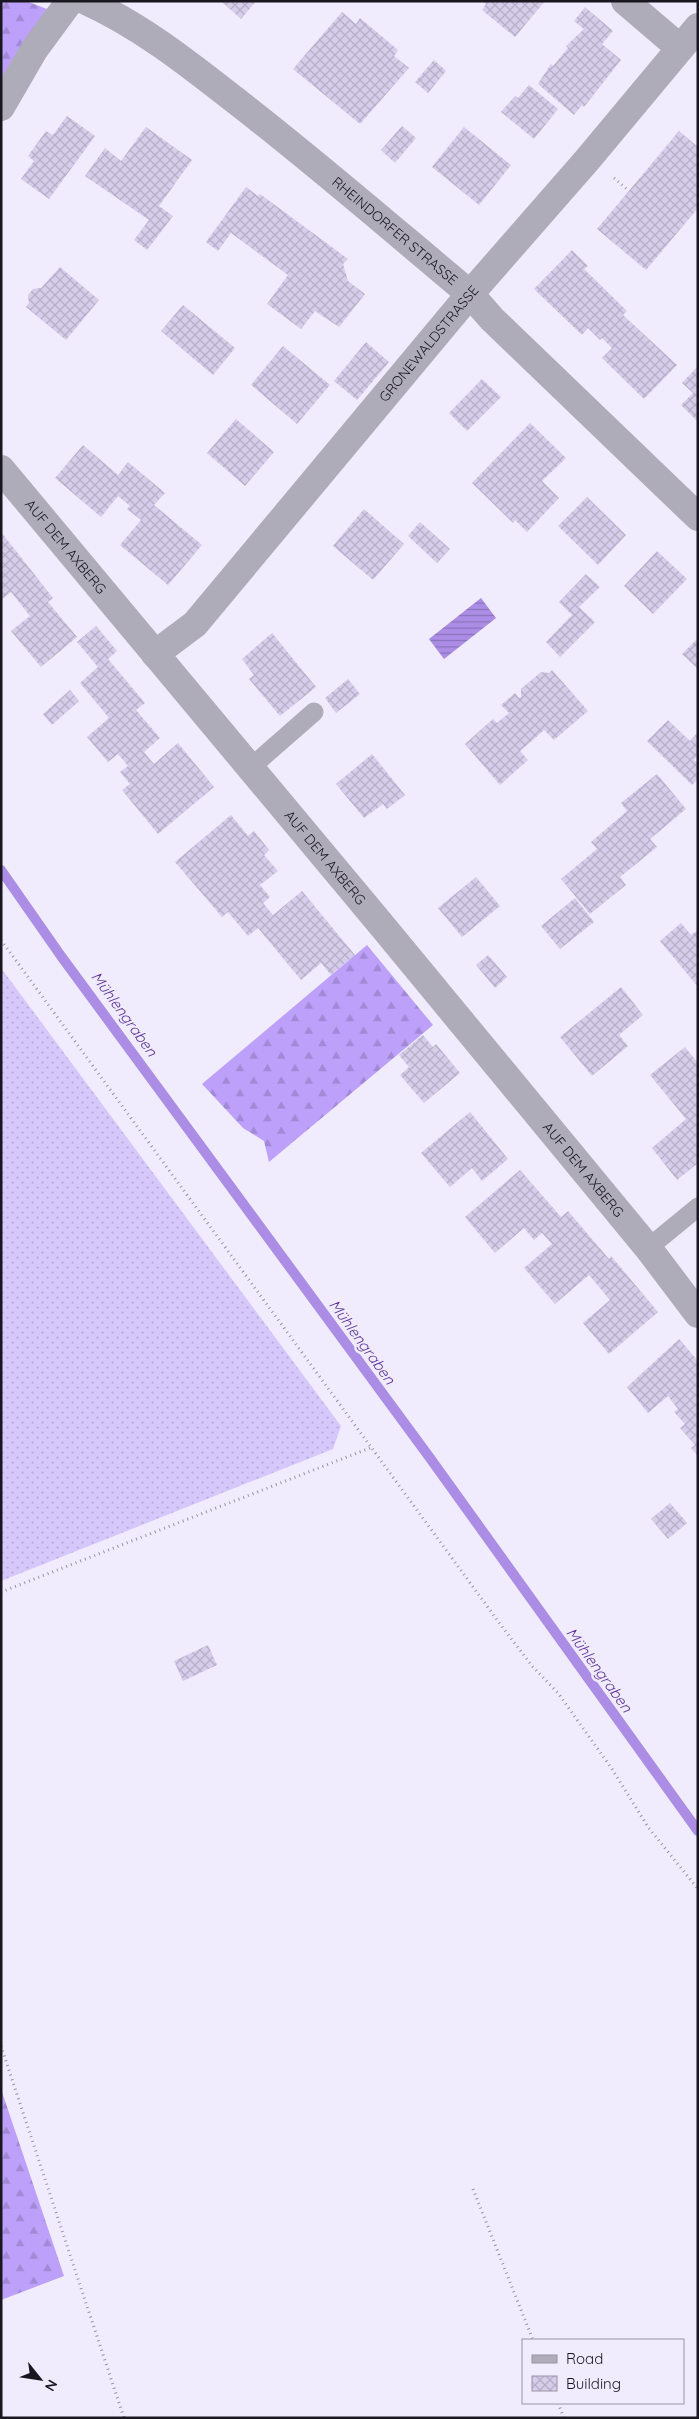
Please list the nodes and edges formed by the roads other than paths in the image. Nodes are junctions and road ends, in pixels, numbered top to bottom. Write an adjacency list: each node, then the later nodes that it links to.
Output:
1 (70, 1): 6 (street)
2 (86, 1): 7 (street, RHEINDORFER STRASSE)
3 (626, 1): 5 (street)
4 (698, 28): 5 (street, GRONEWALDSTRASSE)
5 (680, 48): 7 (street, GRONEWALDSTRASSE)
6 (1, 108)
7 (470, 294): 9 (street, RHEINDORFER STRASSE); 10 (street, GRONEWALDSTRASSE)
8 (1, 469): 10 (street, AUF DEM AXBERG)
9 (698, 517)
10 (155, 654): 12 (street, AUF DEM AXBERG)
11 (314, 712): 12 (lane)
12 (250, 768): 14 (street, AUF DEM AXBERG)
13 (698, 1207): 14 (lane)
14 (648, 1248): 15 (street, AUF DEM AXBERG)
15 (698, 1314)

